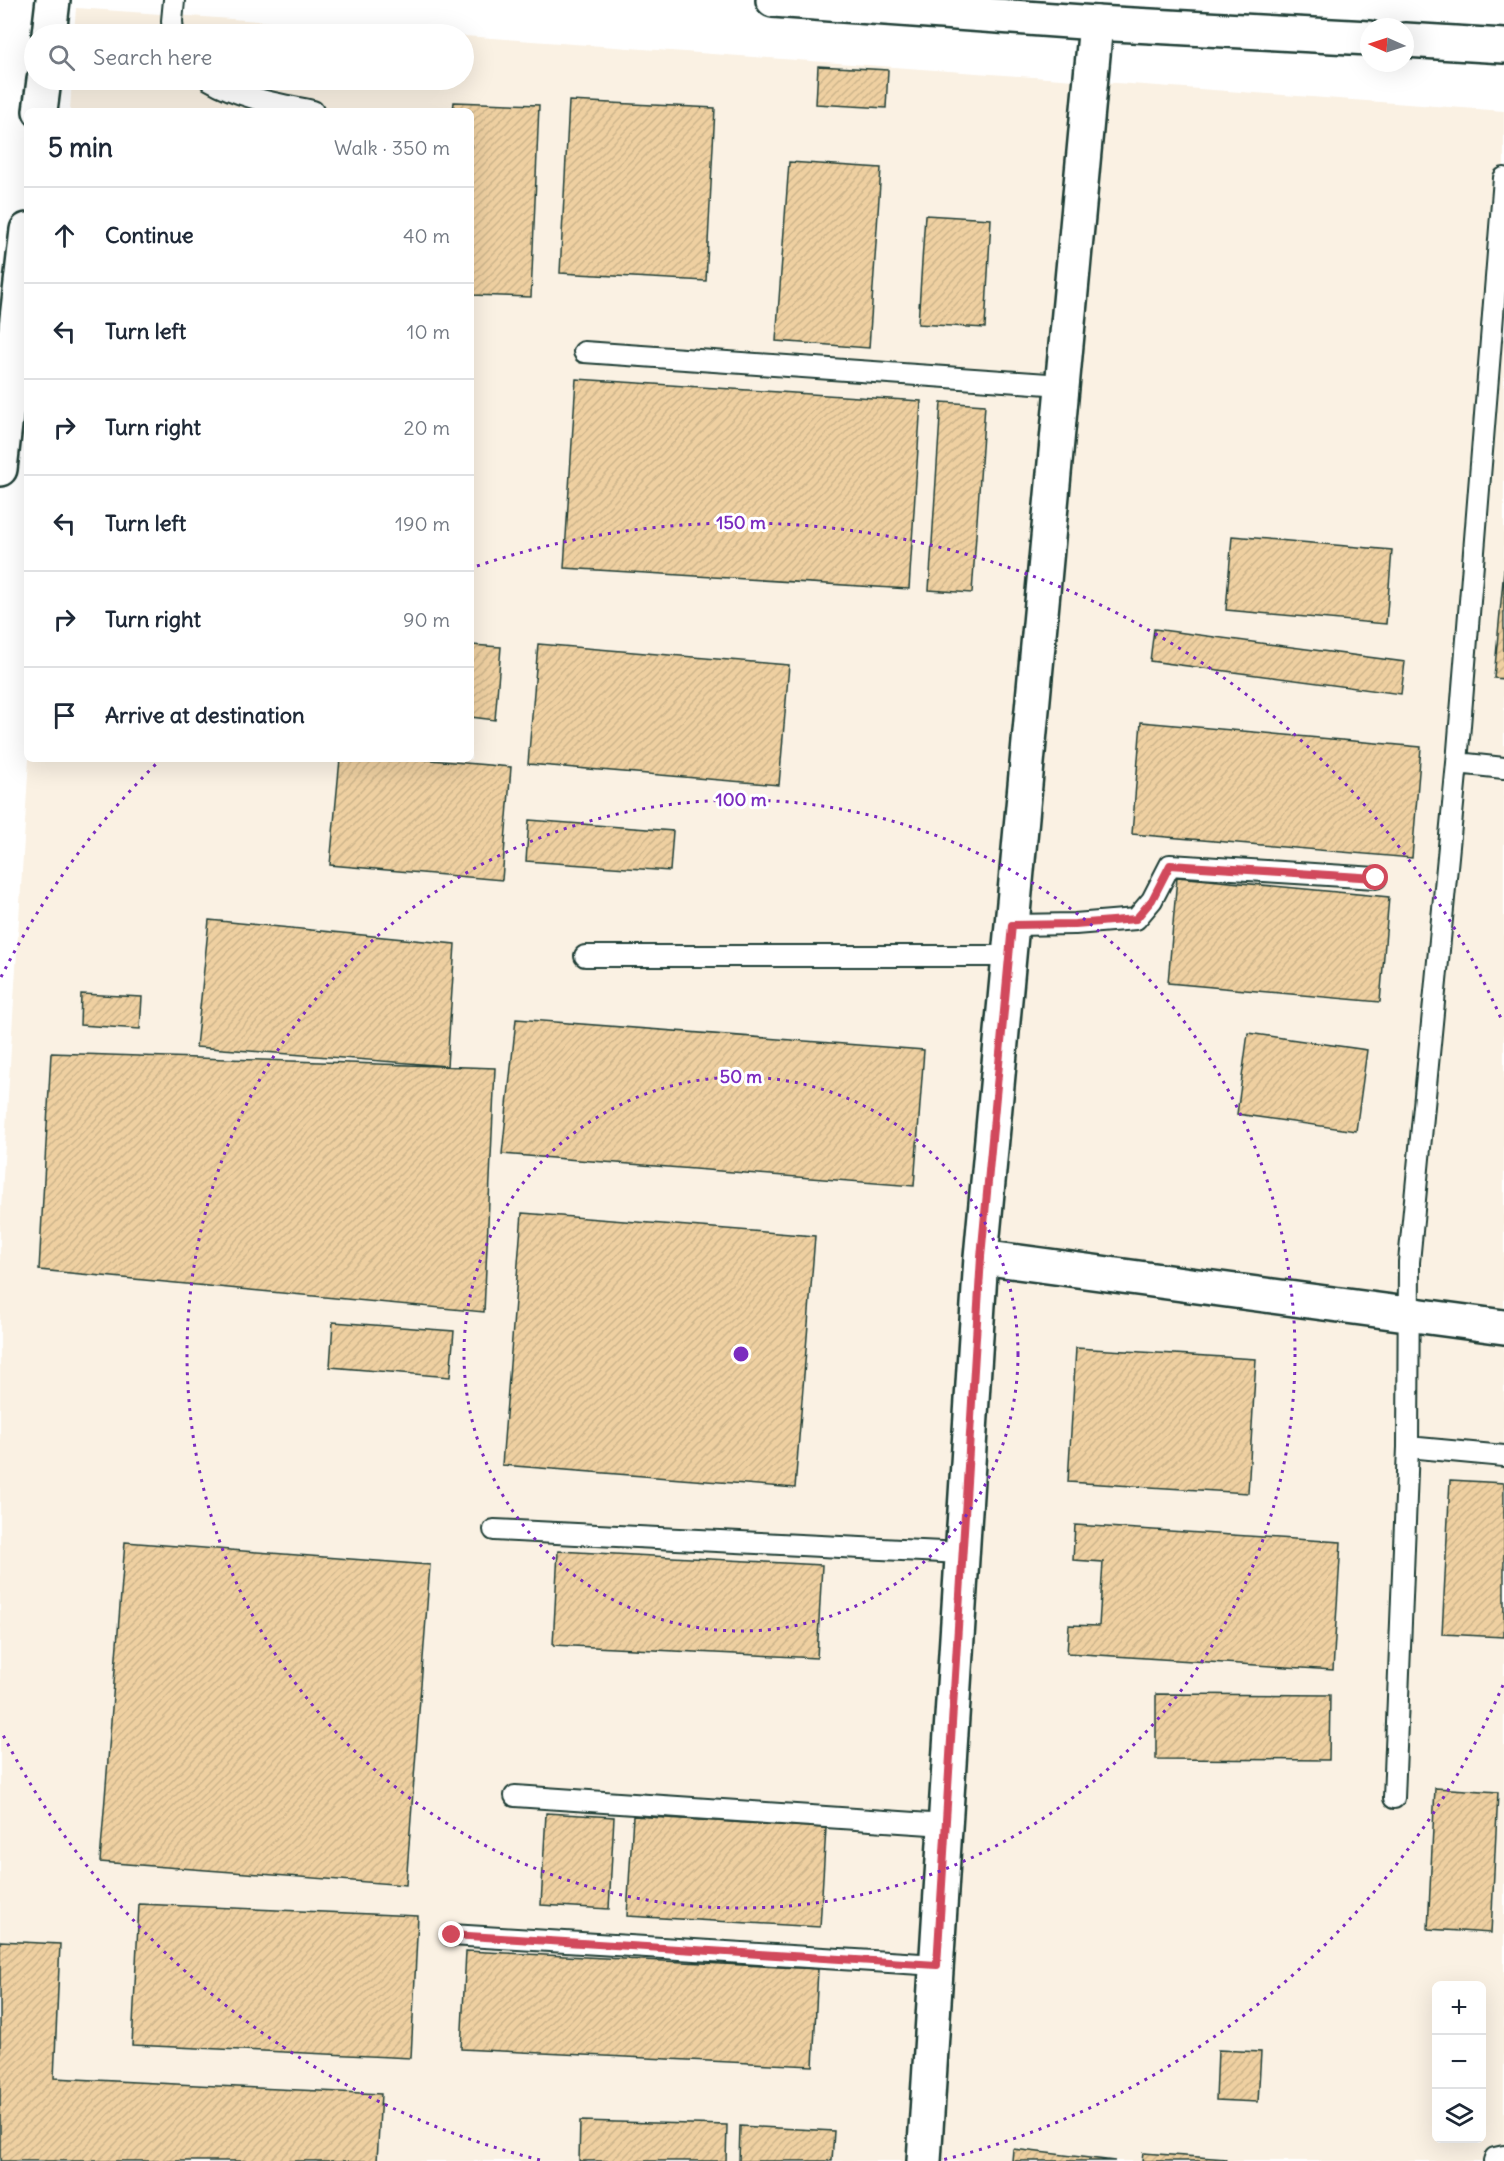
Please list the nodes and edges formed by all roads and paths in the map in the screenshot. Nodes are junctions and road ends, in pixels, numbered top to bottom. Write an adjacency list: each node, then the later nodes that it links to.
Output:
1 (53, 0): 6 (street)
2 (174, 0): 7 (lane)
3 (773, 0): 4 (street)
4 (829, 2): 5 (street)
5 (1096, 23): 8 (street); 18 (street)
6 (50, 24)
7 (172, 24)
8 (1360, 38)
9 (1414, 41): 10 (street)
10 (1504, 46)
11 (43, 90): 13 (street)
12 (235, 90): 14 (lane)
13 (40, 108)
14 (300, 108)
15 (1504, 178): 20 (lane)
16 (24, 257): 19 (street)
17 (584, 352): 18 (lane)
18 (1062, 385): 23 (street)
19 (0, 469)
20 (1456, 764): 21 (lane); 26 (lane)
21 (1504, 768)
22 (1376, 878): 23 (lane)
23 (1010, 940): 24 (lane); 25 (street)
24 (585, 956)
25 (981, 1257): 26 (street); 31 (street)
26 (1410, 1316): 27 (street); 28 (lane)
27 (1504, 1328)
28 (1408, 1448): 29 (lane); 33 (lane)
29 (1504, 1456)
30 (494, 1530): 31 (lane)
31 (962, 1553): 34 (street)
32 (515, 1796): 34 (lane)
33 (1394, 1798)
34 (945, 1825): 36 (street)
35 (452, 1935): 36 (lane)
36 (937, 1965): 38 (street)
37 (1504, 2156): 39 (lane)
38 (924, 2161)
39 (1494, 2161)

